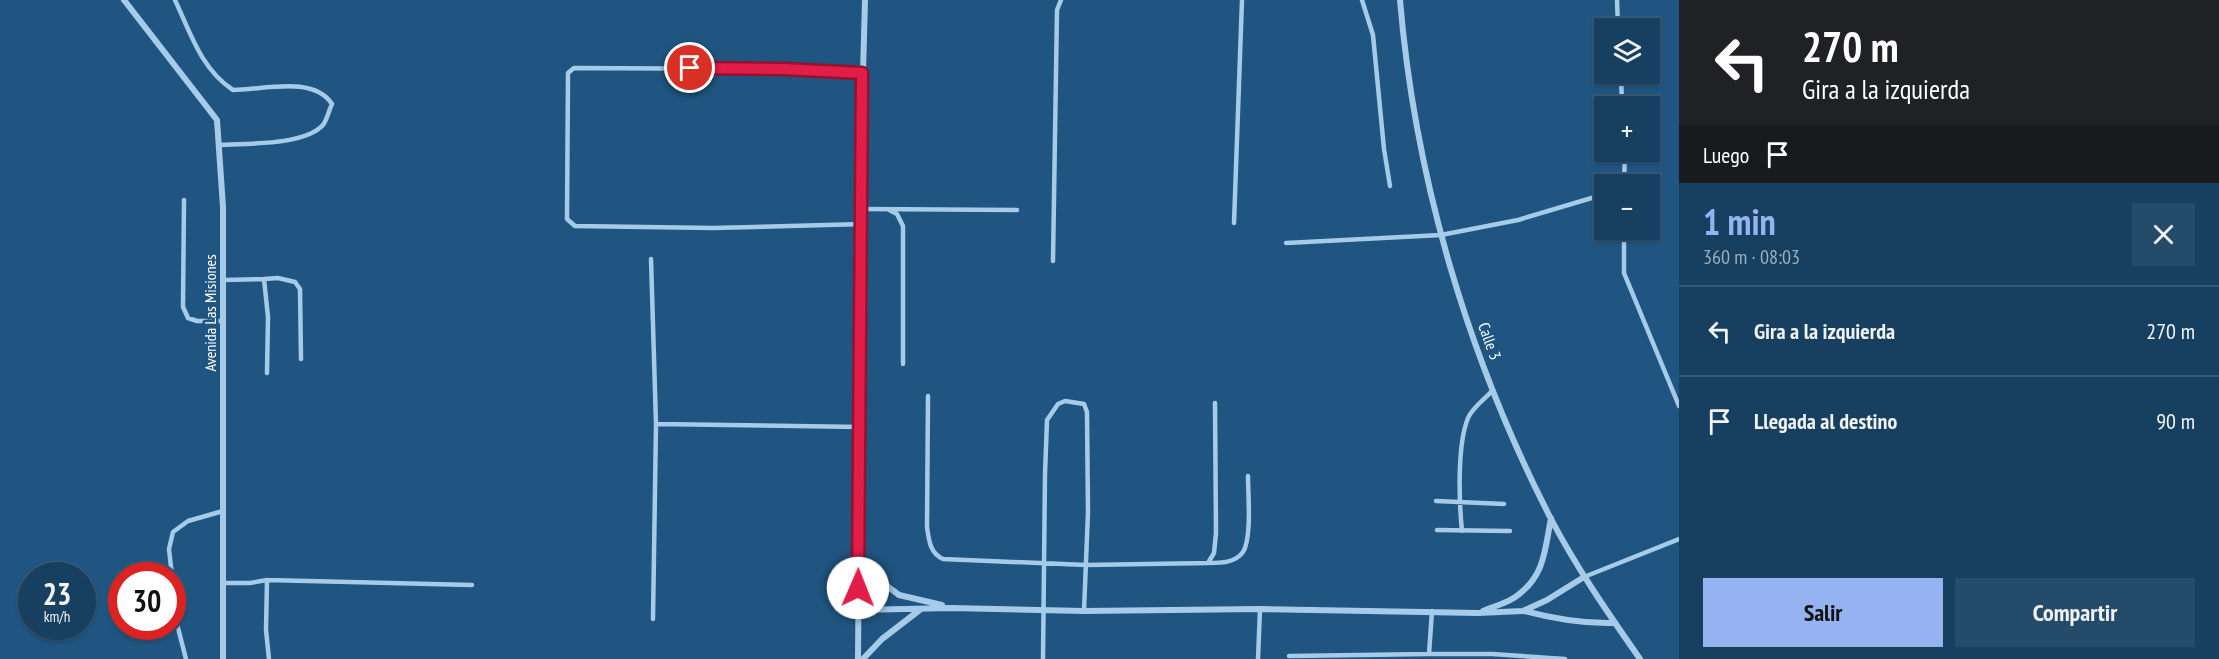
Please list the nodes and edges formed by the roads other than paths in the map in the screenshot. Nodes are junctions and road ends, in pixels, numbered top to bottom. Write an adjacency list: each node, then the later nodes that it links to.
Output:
1 (124, 0): 13 (street, Avenida Las Misiones)
2 (175, 0): 13 (lane)
3 (865, 0): 12 (street)
4 (1061, 0): 26 (lane)
5 (1242, 0): 20 (lane)
6 (1362, 0): 14 (lane)
7 (1393, 0): 10 (street)
8 (1400, 0): 10 (street, Calle 3)
9 (1617, 0): 11 (lane)
10 (1401, 12): 22 (street, Calle 3)
11 (1618, 18)
12 (862, 73): 17 (street); 21 (lane)
13 (219, 145): 28 (street, Avenida Las Misiones)
14 (1390, 186)
15 (1594, 198): 22 (lane)
16 (184, 200): 29 (lane)
17 (862, 210): 18 (lane); 21 (street)
18 (889, 210): 19 (lane); 31 (lane)
19 (1017, 210)
20 (1234, 223)
21 (863, 224): 38 (street)
22 (1441, 235): 24 (lane); 33 (street, Calle 3)
23 (1624, 240): 36 (lane)
24 (1286, 243)
25 (651, 259): 37 (lane)
26 (1053, 261)
27 (264, 279): 28 (lane); 30 (lane); 32 (lane)
28 (223, 280): 29 (street, Avenida Las Misiones)
29 (223, 321): 43 (street, Avenida Las Misiones)
30 (301, 359)
31 (903, 364)
32 (267, 374)
33 (1493, 390): 41 (lane); 44 (street, Calle 3)
34 (928, 396): 50 (lane)
35 (1215, 403): 51 (lane)
36 (1679, 406)
37 (657, 424): 38 (lane); 67 (lane)
38 (860, 427): 53 (street)
39 (1248, 476): 51 (lane)
40 (1436, 501): 41 (lane)
41 (1460, 502): 42 (lane); 46 (lane)
42 (1504, 504)
43 (223, 511): 49 (lane); 56 (street, Avenida Las Misiones)
44 (1551, 518): 54 (street, Calle 3); 66 (street)
45 (1437, 530): 46 (lane)
46 (1462, 531): 47 (lane)
47 (1510, 531)
48 (1679, 539): 54 (lane)
49 (170, 562)
50 (1044, 562): 52 (lane); 52 (lane); 60 (lane)
51 (1208, 563): 52 (lane)
52 (1086, 565): 63 (lane)
53 (859, 566): 58 (street); 62 (street)
54 (1584, 577): 65 (street); 68 (street, Calle 3)
55 (267, 580): 56 (lane); 57 (lane); 74 (lane)
56 (223, 583): 73 (street, Avenida Las Misiones)
57 (472, 585)
58 (951, 608): 59 (street); 60 (street)
59 (921, 609): 62 (street); 75 (street)
60 (1042, 609): 63 (street); 76 (lane)
61 (1260, 609): 63 (street); 64 (street); 77 (lane)
62 (858, 610): 75 (street)
63 (1084, 611)
64 (1432, 611): 66 (street); 70 (lane)
65 (1523, 611): 66 (street); 68 (street)
66 (1478, 613)
67 (653, 619)
68 (1615, 623): 79 (street, Calle 3)
69 (182, 640): 72 (lane)
70 (1430, 654): 71 (lane); 78 (lane)
71 (1289, 656)
72 (186, 659)
73 (223, 659)
74 (269, 659)
75 (861, 659)
76 (1043, 659)
77 (1258, 659)
78 (1565, 659)
79 (1640, 659)

